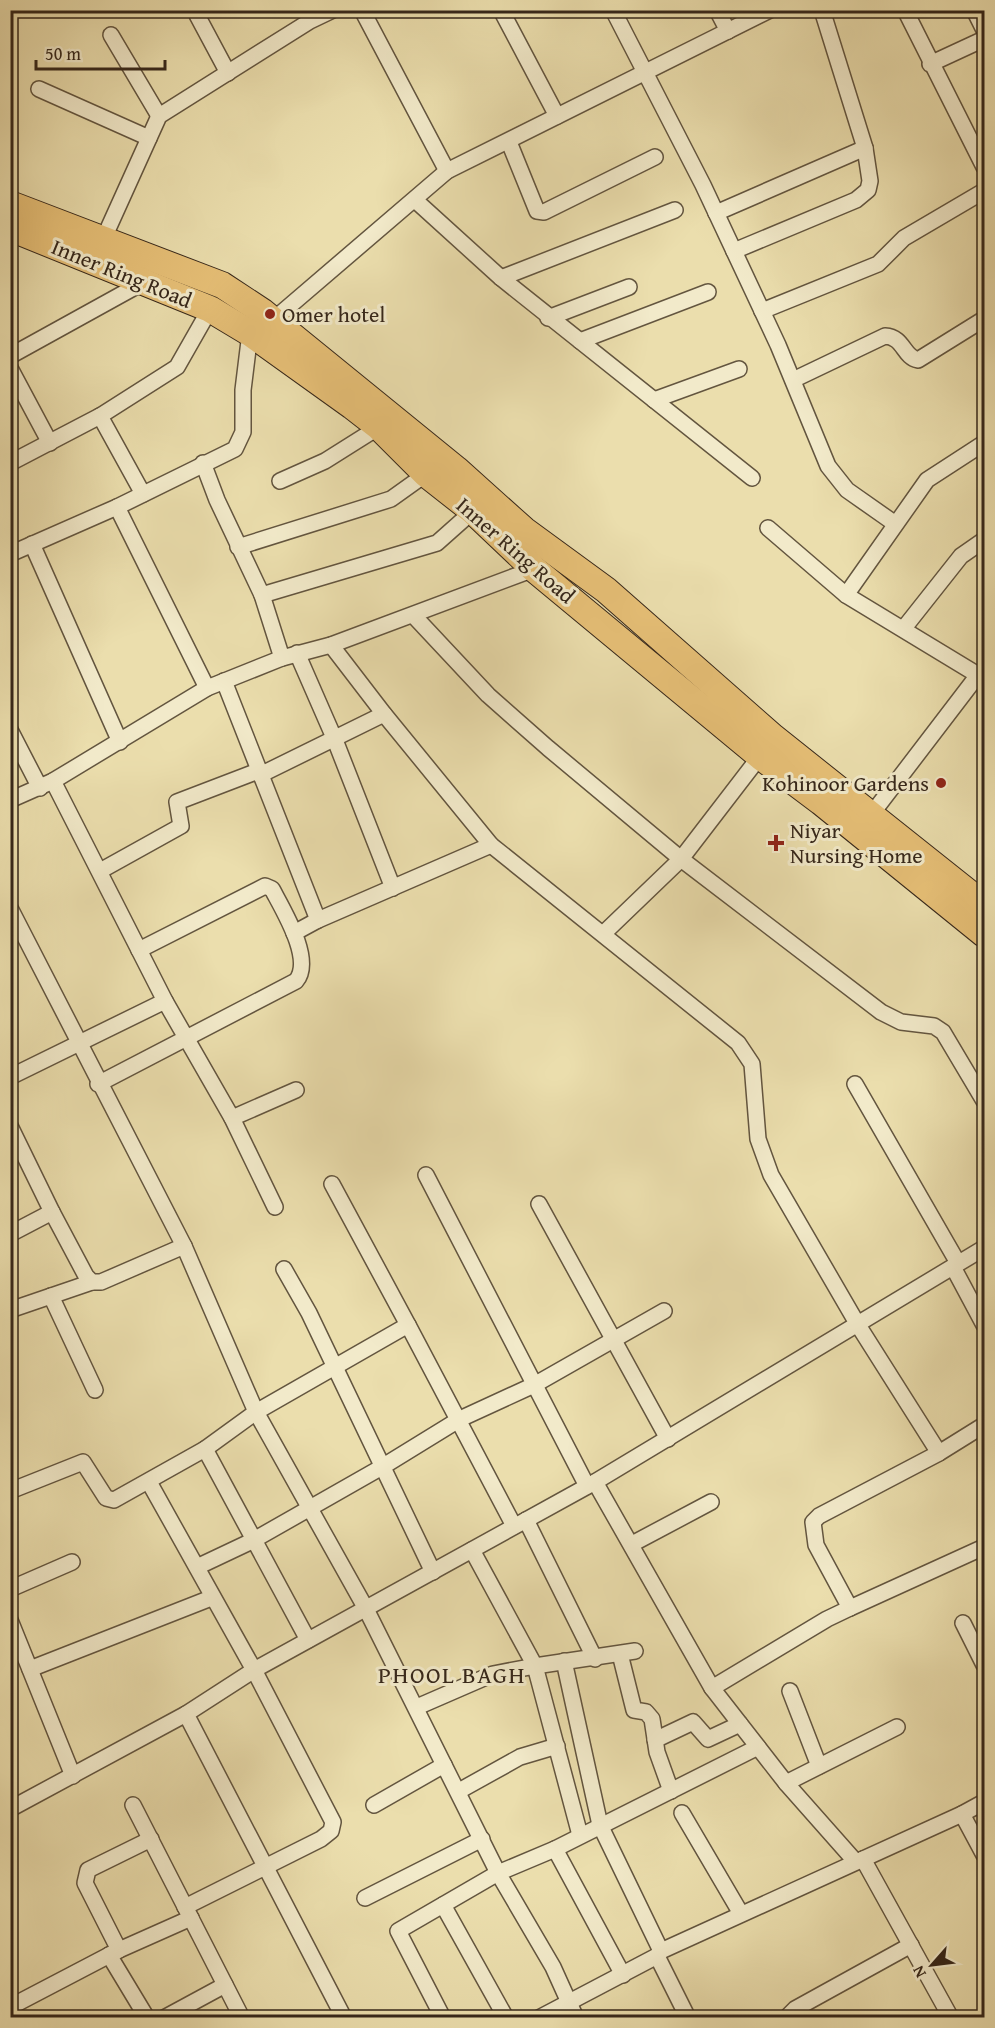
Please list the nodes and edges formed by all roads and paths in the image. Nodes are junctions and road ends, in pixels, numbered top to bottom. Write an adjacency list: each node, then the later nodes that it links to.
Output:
1 (333, 10): 11 (street)
2 (362, 10): 27 (street)
3 (501, 10): 21 (street)
4 (613, 10): 18 (street)
5 (717, 10): 13 (street)
6 (770, 10): 13 (street)
7 (822, 10): 24 (street)
8 (905, 10): 16 (street)
9 (974, 10): 12 (street)
10 (197, 15): 17 (street)
11 (308, 16): 17 (street)
12 (984, 30)
13 (728, 31): 18 (street)
14 (111, 35): 20 (street)
15 (984, 39): 16 (street)
16 (930, 64): 26 (street)
17 (228, 73): 20 (street)
18 (647, 73): 21 (street); 32 (street)
19 (39, 89): 22 (street)
20 (159, 116): 22 (street)
21 (557, 116): 23 (street)
22 (149, 138): 34 (street)
23 (509, 142): 25 (street); 27 (street)
24 (866, 148): 32 (street); 35 (street)
25 (655, 157)
26 (984, 167)
27 (447, 171): 29 (street)
28 (984, 191): 41 (street)
29 (415, 200): 36 (street); 44 (street)
30 (10, 204): 34 (highway, Inner Ring Road)
31 (675, 210): 36 (street)
32 (716, 213): 35 (street)
33 (10, 228): 37 (highway, Inner Ring Road)
34 (103, 240): 44 (highway, Inner Ring Road)
35 (734, 251): 41 (street)
36 (501, 278): 42 (street)
37 (144, 282): 40 (highway, Inner Ring Road); 46 (street)
38 (629, 287): 42 (street)
39 (708, 292): 45 (street)
40 (210, 309): 44 (highway, Inner Ring Road); 51 (street)
41 (762, 311): 49 (street)
42 (549, 318): 45 (street)
43 (984, 319): 49 (street)
44 (261, 327): 52 (highway, Inner Ring Road); 56 (street); 83 (highway, Inner Ring Road)
45 (580, 341): 50 (street)
46 (10, 356)
47 (10, 368): 53 (street)
48 (739, 369): 50 (street)
49 (793, 380): 63 (street)
50 (654, 400): 58 (street)
51 (100, 416): 53 (street); 60 (street)
52 (379, 427): 57 (highway, Inner Ring Road); 59 (street)
53 (50, 442): 55 (street)
54 (984, 443): 63 (street)
55 (10, 463)
56 (203, 463): 60 (street); 67 (street)
57 (426, 474): 62 (highway, Inner Ring Road); 67 (street)
58 (752, 478)
59 (280, 481)
60 (143, 494): 61 (street)
61 (117, 507): 66 (street); 78 (street)
62 (473, 511): 69 (highway, Inner Ring Road); 70 (street)
63 (894, 523): 71 (street)
64 (768, 528): 71 (street)
65 (984, 540): 73 (street)
66 (32, 544): 68 (street); 82 (street)
67 (238, 547): 70 (street)
68 (10, 555)
69 (534, 569): 72 (street); 83 (highway, Inner Ring Road)
70 (262, 595): 75 (street)
71 (846, 595): 73 (street)
72 (414, 615): 74 (street); 89 (street)
73 (904, 628): 76 (street)
74 (331, 645): 75 (street); 79 (street)
75 (289, 656): 77 (street); 81 (street)
76 (981, 671): 87 (street)
77 (224, 681): 78 (street); 84 (street)
78 (207, 688): 82 (street)
79 (384, 714): 81 (street); 88 (street)
80 (10, 730): 85 (street)
81 (335, 740): 84 (street); 91 (street)
82 (120, 742): 85 (street)
83 (767, 747): 87 (highway, Inner Ring Road); 89 (street); 97 (highway, Inner Ring Road)
84 (259, 773): 90 (street); 94 (street)
85 (46, 785): 86 (street); 90 (street)
86 (10, 800)
87 (871, 815): 92 (highway, Inner Ring Road)
88 (491, 845): 91 (street); 96 (street)
89 (681, 859): 96 (street); 106 (street)
90 (100, 871): 98 (street)
91 (393, 888): 94 (street)
92 (984, 905)
93 (10, 908): 101 (street)
94 (318, 920): 95 (street)
95 (294, 933): 98 (street); 100 (street)
96 (604, 933): 124 (street)
97 (984, 934)
98 (139, 950): 99 (street)
99 (165, 1001): 100 (street); 101 (street)
100 (187, 1038): 103 (street); 107 (street)
101 (79, 1044): 102 (street); 103 (street)
102 (10, 1077)
103 (98, 1084): 115 (street)
104 (855, 1084): 117 (street)
105 (296, 1090): 107 (street)
106 (984, 1101)
107 (232, 1118): 112 (street)
108 (11, 1128): 113 (street)
109 (426, 1174): 128 (street)
110 (332, 1184): 123 (street)
111 (539, 1204): 126 (street)
112 (275, 1207)
113 (52, 1212): 114 (street); 119 (street)
114 (10, 1234)
115 (183, 1246): 119 (street); 130 (street)
116 (984, 1248): 117 (street)
117 (956, 1265): 124 (street); 125 (street)
118 (284, 1269): 127 (street)
119 (92, 1281): 120 (street)
120 (51, 1296): 121 (street); 129 (street)
121 (10, 1310)
122 (664, 1311): 126 (street)
123 (408, 1325): 127 (street); 131 (street)
124 (858, 1325): 133 (street); 135 (street)
125 (984, 1325)
126 (613, 1340): 128 (street); 133 (street)
127 (335, 1368): 130 (street); 136 (street)
128 (534, 1385): 131 (street); 138 (street)
129 (95, 1390)
130 (256, 1412): 134 (street); 141 (street)
131 (460, 1419): 136 (street); 142 (street)
132 (984, 1425): 135 (street)
133 (668, 1439): 138 (street)
134 (205, 1449): 137 (street); 143 (street)
135 (939, 1453): 153 (street)
136 (382, 1467): 141 (street); 149 (street)
137 (149, 1482): 139 (street); 148 (street)
138 (591, 1484): 142 (street); 144 (street)
139 (10, 1491)
140 (711, 1502): 144 (street)
141 (308, 1508): 143 (street); 152 (street)
142 (520, 1523): 146 (street); 158 (street)
143 (252, 1541): 148 (street); 157 (street)
144 (632, 1544): 164 (street)
145 (984, 1547): 153 (street)
146 (472, 1550): 149 (street); 161 (street)
147 (72, 1562): 150 (street)
148 (198, 1567): 151 (street)
149 (434, 1572): 152 (street)
150 (10, 1589)
151 (211, 1598): 162 (street); 163 (street)
152 (365, 1607): 157 (street); 166 (street)
153 (850, 1608): 164 (street)
154 (10, 1620): 162 (street)
155 (963, 1623): 156 (street)
156 (979, 1639): 160 (street)
157 (308, 1640): 163 (street)
158 (595, 1659): 159 (street); 170 (street)
159 (564, 1661): 161 (street); 185 (street)
160 (984, 1665)
161 (535, 1666): 166 (street); 171 (street)
162 (30, 1669): 175 (street)
163 (254, 1670): 167 (street); 192 (street)
164 (712, 1688): 168 (street)
165 (790, 1691): 174 (street)
166 (417, 1707): 173 (street)
167 (186, 1714): 175 (street); 192 (street)
168 (740, 1724): 170 (street); 172 (street)
169 (897, 1726): 174 (street)
170 (655, 1740): 178 (street)
171 (557, 1746): 177 (street); 186 (street)
172 (758, 1747): 176 (street); 178 (street)
173 (444, 1765): 177 (street); 181 (street)
174 (819, 1766): 176 (street)
175 (73, 1776): 182 (street)
176 (786, 1783): 191 (street)
177 (459, 1791): 188 (street)
178 (671, 1791): 185 (street)
179 (984, 1802): 184 (street)
180 (133, 1805): 187 (street)
181 (374, 1805)
182 (10, 1809)
183 (682, 1813): 196 (street)
184 (962, 1814): 190 (street); 191 (street)
185 (600, 1825): 186 (street); 200 (street)
186 (580, 1834): 189 (street)
187 (151, 1839): 197 (street); 199 (street)
188 (482, 1839): 193 (street); 194 (street)
189 (555, 1849): 193 (street); 201 (street)
190 (984, 1855)
191 (859, 1860): 196 (street); 198 (street)
192 (266, 1866): 197 (street); 208 (street)
193 (498, 1873): 195 (street); 203 (street)
194 (365, 1898)
195 (443, 1905): 209 (street); 210 (street)
196 (740, 1912): 200 (street)
197 (188, 1913): 199 (street); 202 (street)
198 (911, 1945): 214 (street); 215 (street)
199 (114, 1952): 204 (street); 205 (street)
200 (659, 1953): 201 (street); 213 (street)
201 (623, 1975): 203 (street)
202 (225, 1985): 206 (street); 207 (street)
203 (568, 2001): 211 (street); 212 (street)
204 (10, 2007)
205 (147, 2018)
206 (164, 2018)
207 (242, 2018)
208 (344, 2018)
209 (443, 2018)
210 (506, 2018)
211 (539, 2018)
212 (576, 2018)
213 (688, 2018)
214 (786, 2018)
215 (951, 2018)

